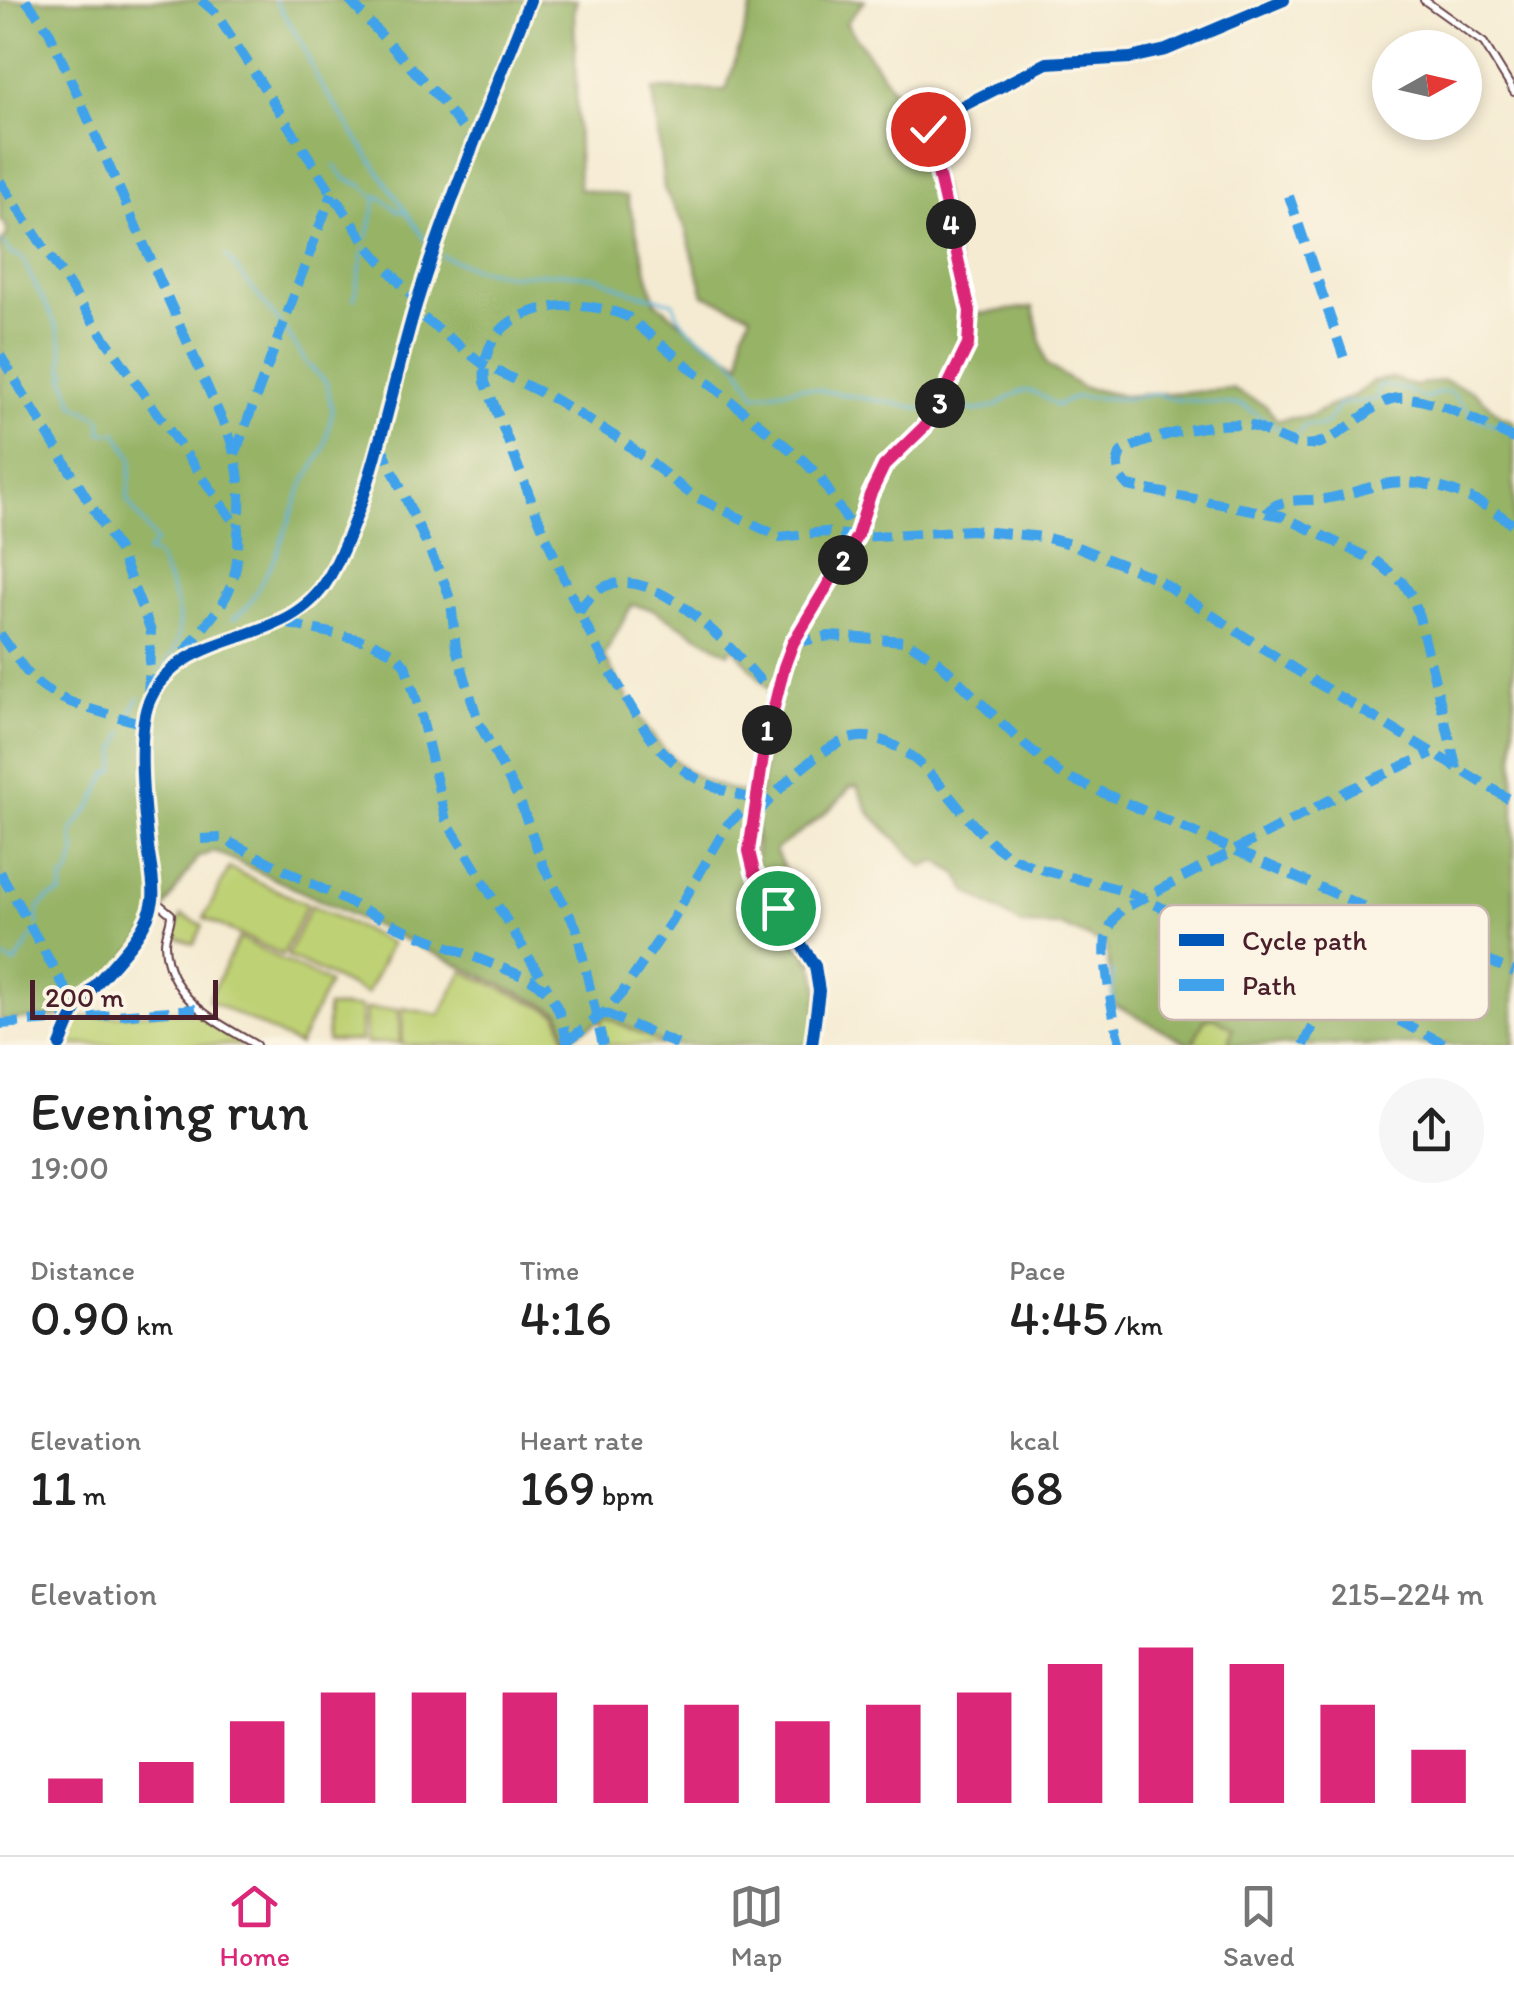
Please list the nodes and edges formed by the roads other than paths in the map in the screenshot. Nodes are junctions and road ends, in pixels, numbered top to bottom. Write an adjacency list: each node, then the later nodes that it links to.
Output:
1 (530, 0): 5 (street)
2 (1284, 0): 8 (street)
3 (1424, 0): 4 (street)
4 (1514, 92)
5 (153, 899): 6 (street); 7 (street)
6 (60, 1045)
7 (256, 1045)
8 (812, 1045)

